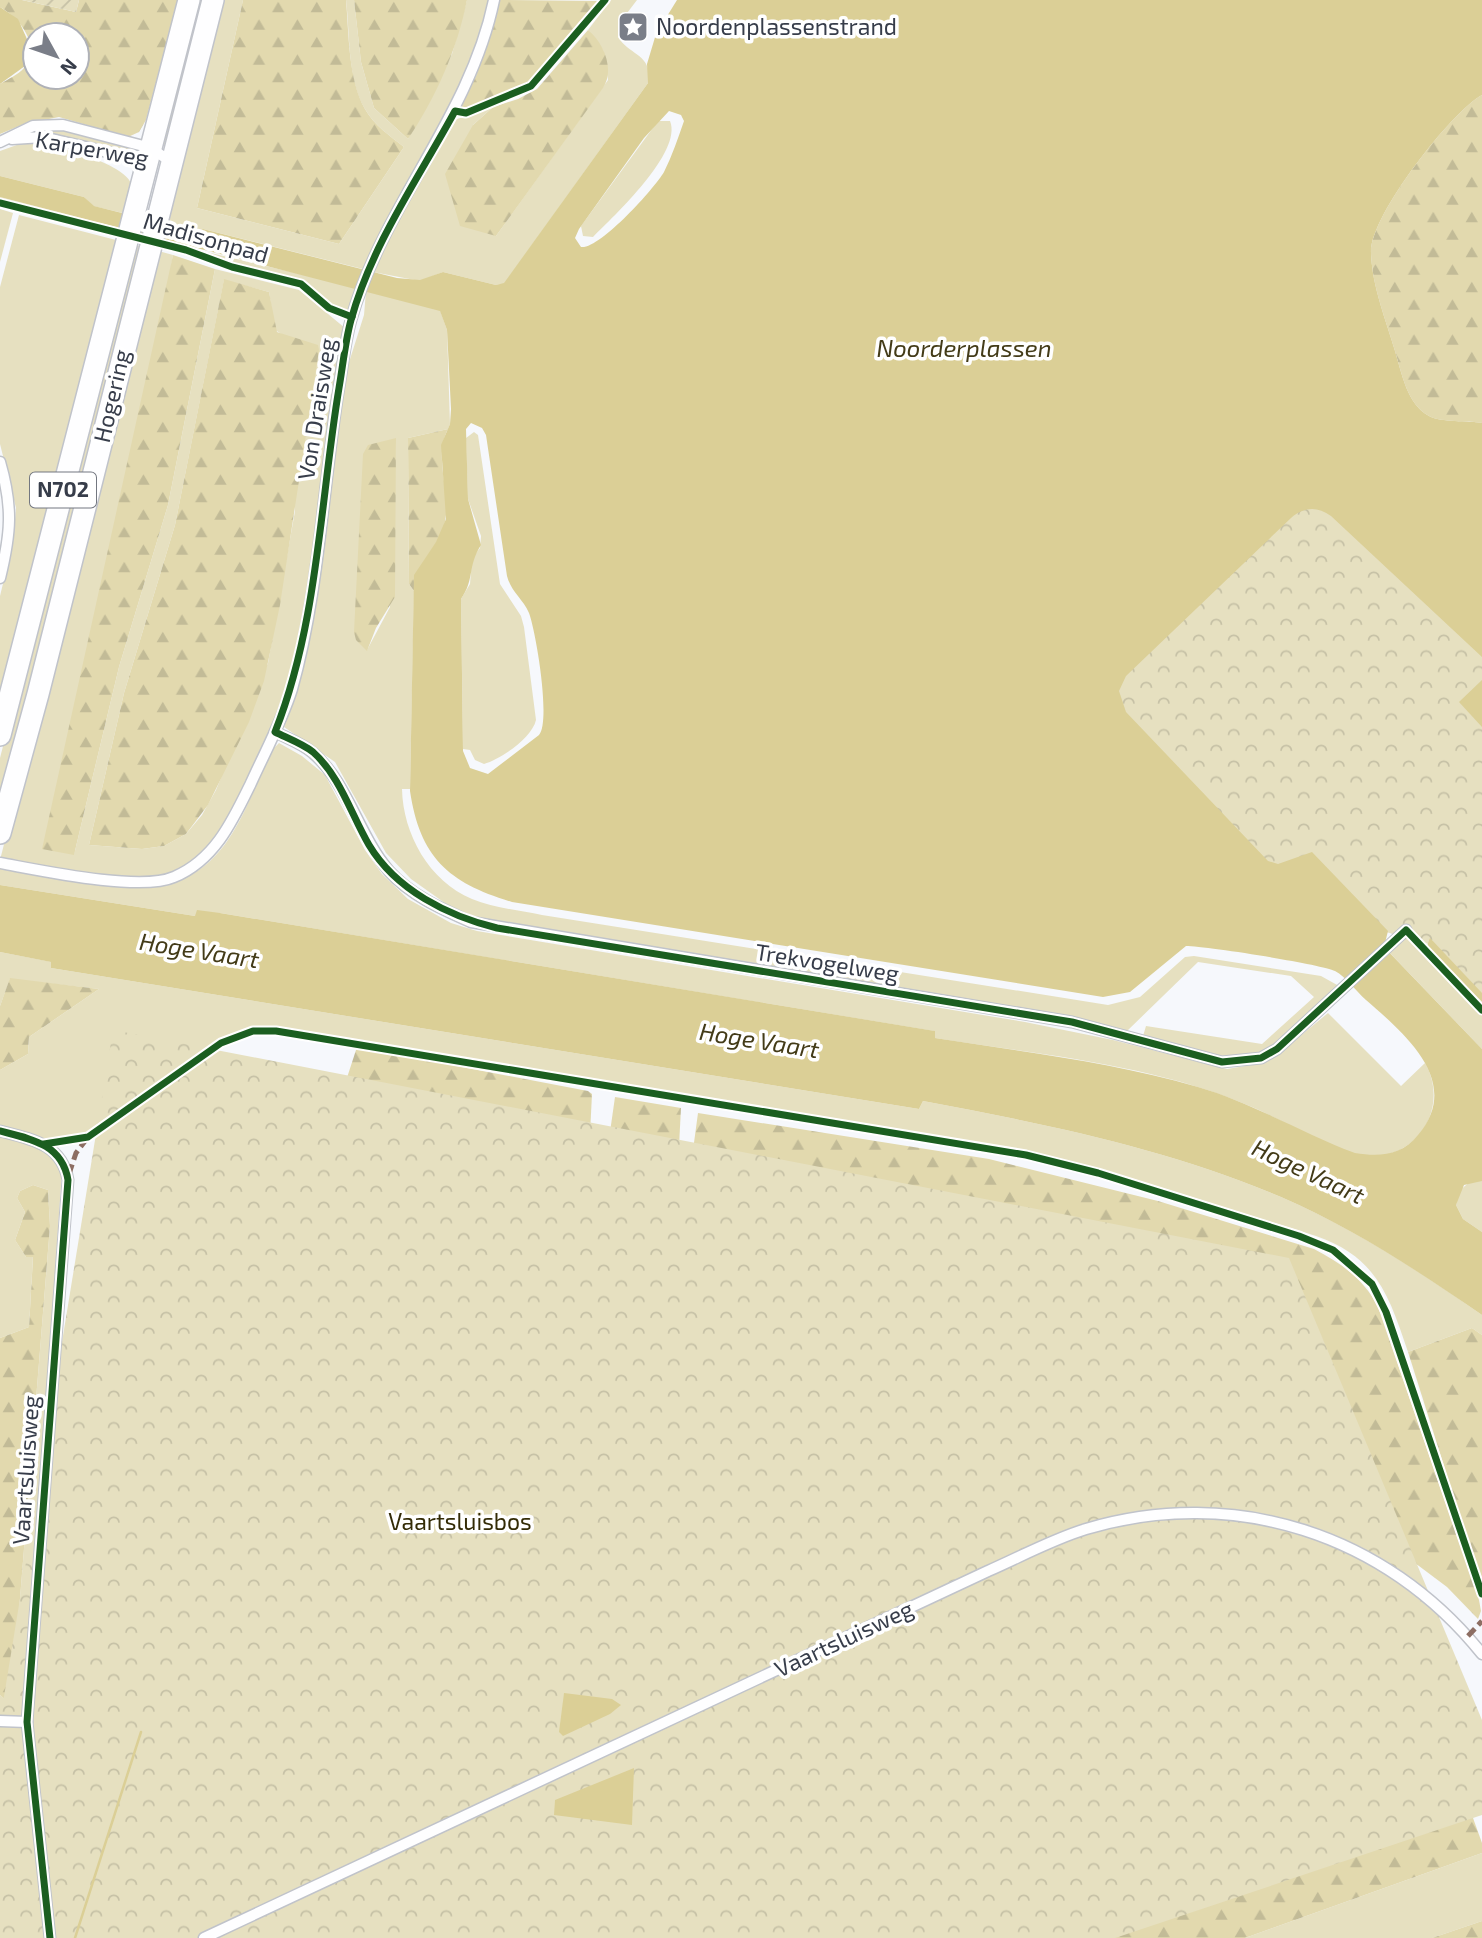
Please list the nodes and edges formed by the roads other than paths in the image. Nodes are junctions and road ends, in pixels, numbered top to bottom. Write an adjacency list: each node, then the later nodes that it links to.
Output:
1 (189, 0): 5 (highway, Hogering / N702)
2 (213, 0): 6 (highway, Hogering / N702)
3 (494, 0): 9 (street, Von Draisweg)
4 (1, 141): 5 (street, Karperweg); 5 (street, Karperweg)
5 (149, 154): 6 (street, Karperweg); 10 (highway, Hogering / N702)
6 (171, 162): 11 (highway, Hogering / N702)
7 (0, 462): 8 (street)
8 (0, 578)
9 (275, 732): 12 (street, Von Draisweg); 13 (street, Trekvogelweg)
10 (0, 735)
11 (0, 833)
12 (0, 863)
13 (1406, 930)
14 (0, 1131): 17 (street, Vaartsluisweg)
15 (1482, 1654): 19 (street, Vaartsluisweg)
16 (0, 1721): 17 (street)
17 (27, 1722): 18 (street, Vaartsluisweg)
18 (50, 1938)
19 (204, 1938)

